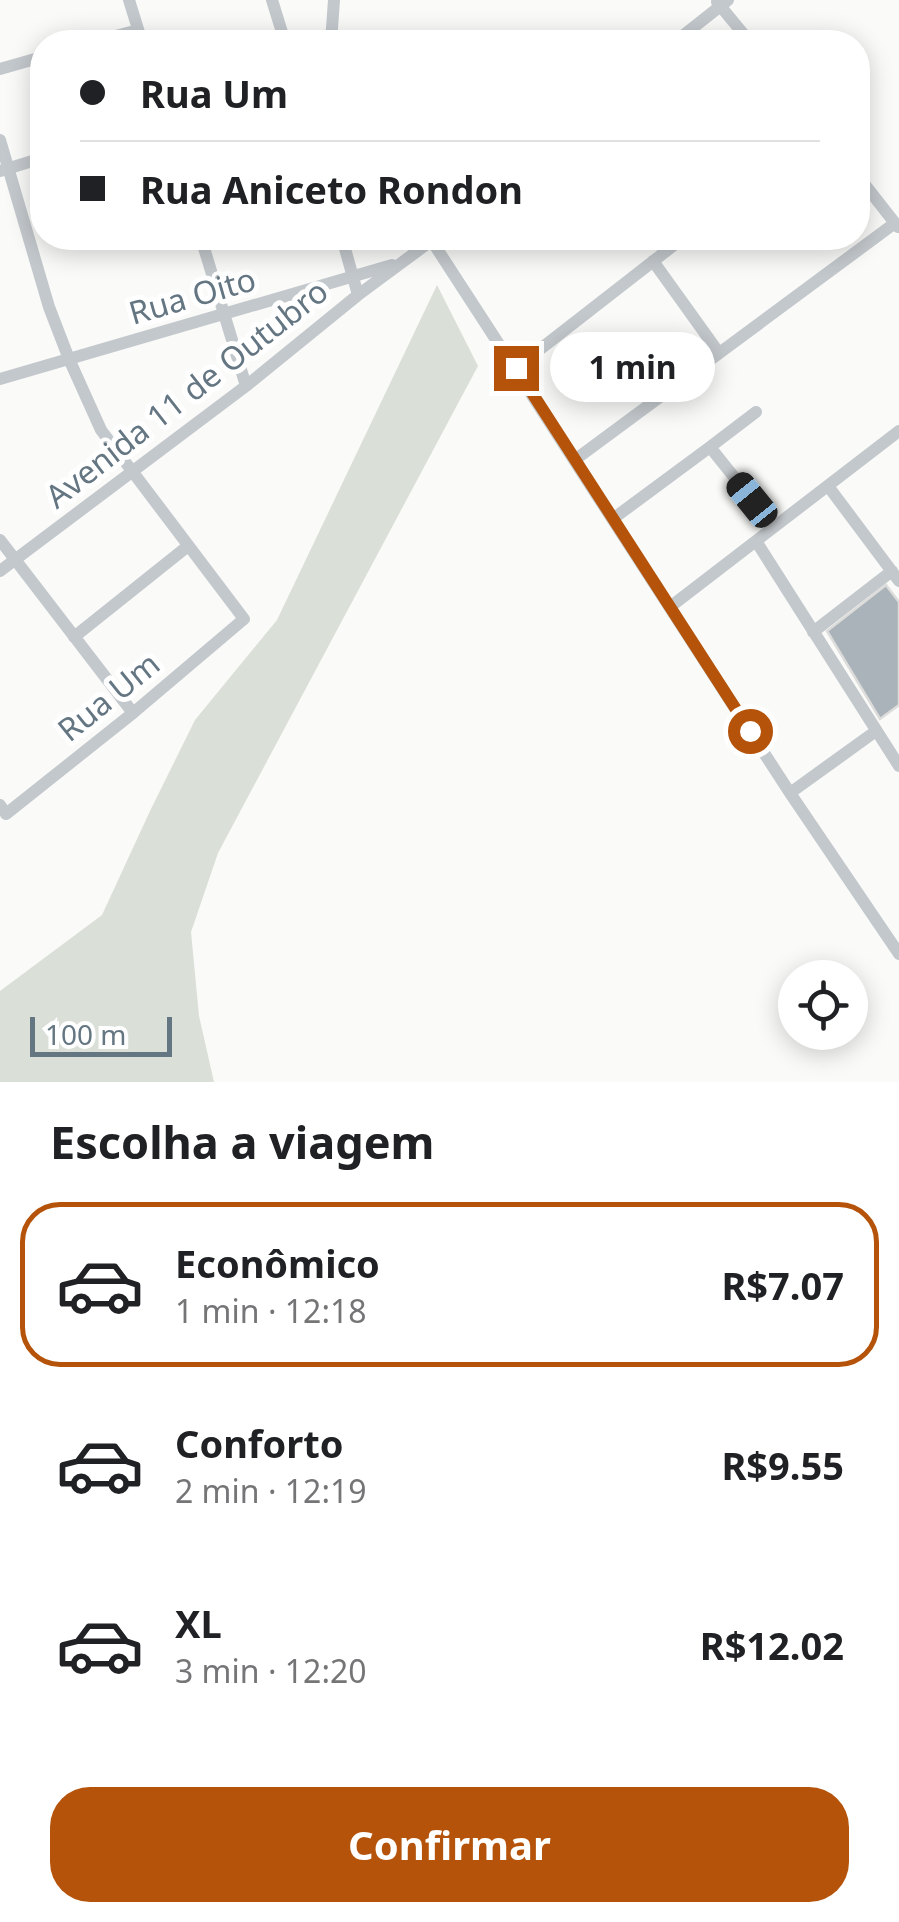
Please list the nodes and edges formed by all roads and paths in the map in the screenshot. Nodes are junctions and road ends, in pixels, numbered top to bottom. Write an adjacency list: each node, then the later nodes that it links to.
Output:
1 (129, 0): 5 (street)
2 (272, 0): 6 (street)
3 (334, 0): 7 (street)
4 (721, 2): 8 (street); 9 (street)
5 (138, 30)
6 (281, 30)
7 (333, 30)
8 (689, 30)
9 (741, 30)
10 (30, 60): 11 (street)
11 (0, 68)
12 (0, 140): 14 (street)
13 (30, 162): 14 (street)
14 (4, 170): 18 (street)
15 (870, 191): 16 (street)
16 (897, 226): 17 (street)
17 (870, 245)
18 (30, 249)
19 (30, 250): 32 (street)
20 (205, 250): 30 (street)
21 (345, 250): 28 (street)
22 (417, 250): 27 (street, Avenida 11 de Outubro)
23 (441, 250): 33 (street)
24 (667, 250): 26 (street)
25 (863, 250): 31 (street)
26 (653, 261): 31 (street); 33 (street)
27 (399, 263): 28 (street, Rua Oito); 29 (street, Avenida 11 de Outubro)
28 (353, 276): 29 (street); 30 (street, Rua Oito)
29 (358, 294): 35 (street, Avenida 11 de Outubro)
30 (224, 314): 32 (street, Rua Oito); 35 (street)
31 (719, 353): 39 (street)
32 (69, 358): 34 (street, Rua Oito); 40 (street)
33 (516, 368): 39 (street)
34 (0, 378)
35 (246, 386): 40 (street, Avenida 11 de Outubro)
36 (756, 412): 38 (street)
37 (899, 432): 41 (street)
38 (710, 447): 42 (street); 43 (street)
39 (576, 459): 42 (street)
40 (132, 472): 46 (street); 47 (street, Avenida 11 de Outubro)
41 (828, 486): 43 (street); 49 (street)
42 (614, 518): 50 (street)
43 (774, 527): 45 (street)
44 (0, 540): 47 (street)
45 (756, 541): 50 (street); 51 (street)
46 (188, 546): 52 (street); 53 (street, Rua Um)
47 (15, 560): 48 (street, Avenida 11 de Outubro); 52 (street)
48 (0, 571)
49 (895, 576): 51 (street)
50 (670, 607): 56 (street)
51 (812, 632): 54 (street)
52 (74, 636): 53 (street)
53 (133, 713): 57 (street, Rua Um)
54 (876, 730): 55 (street); 56 (street)
55 (899, 766)
56 (790, 793): 58 (street)
57 (3, 810)
58 (899, 954)

